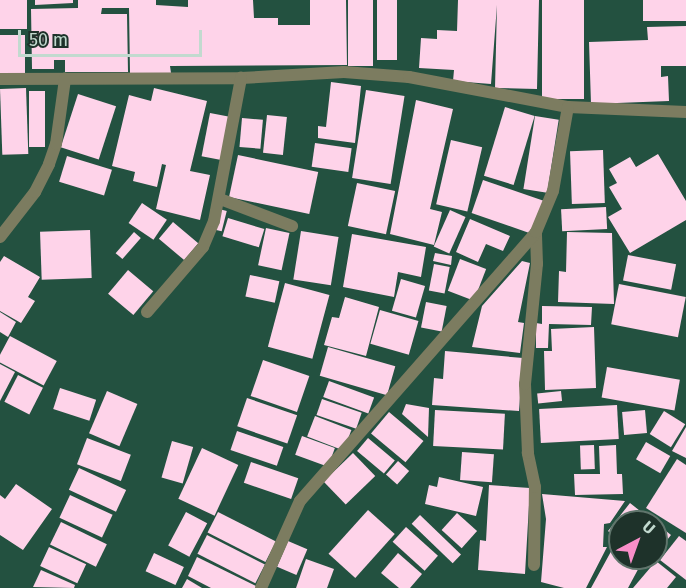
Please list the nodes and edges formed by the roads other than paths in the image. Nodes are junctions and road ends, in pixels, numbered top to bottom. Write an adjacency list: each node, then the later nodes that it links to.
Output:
1 (241, 78): 3 (street); 4 (street); 6 (street)
2 (0, 79): 3 (street)
3 (65, 79): 9 (street)
4 (568, 107): 5 (street); 8 (street)
5 (686, 112)
6 (220, 199): 7 (street); 10 (street)
7 (292, 225)
8 (536, 232): 11 (street); 12 (street)
9 (0, 237)
10 (147, 312)
11 (534, 565)
12 (261, 588)

